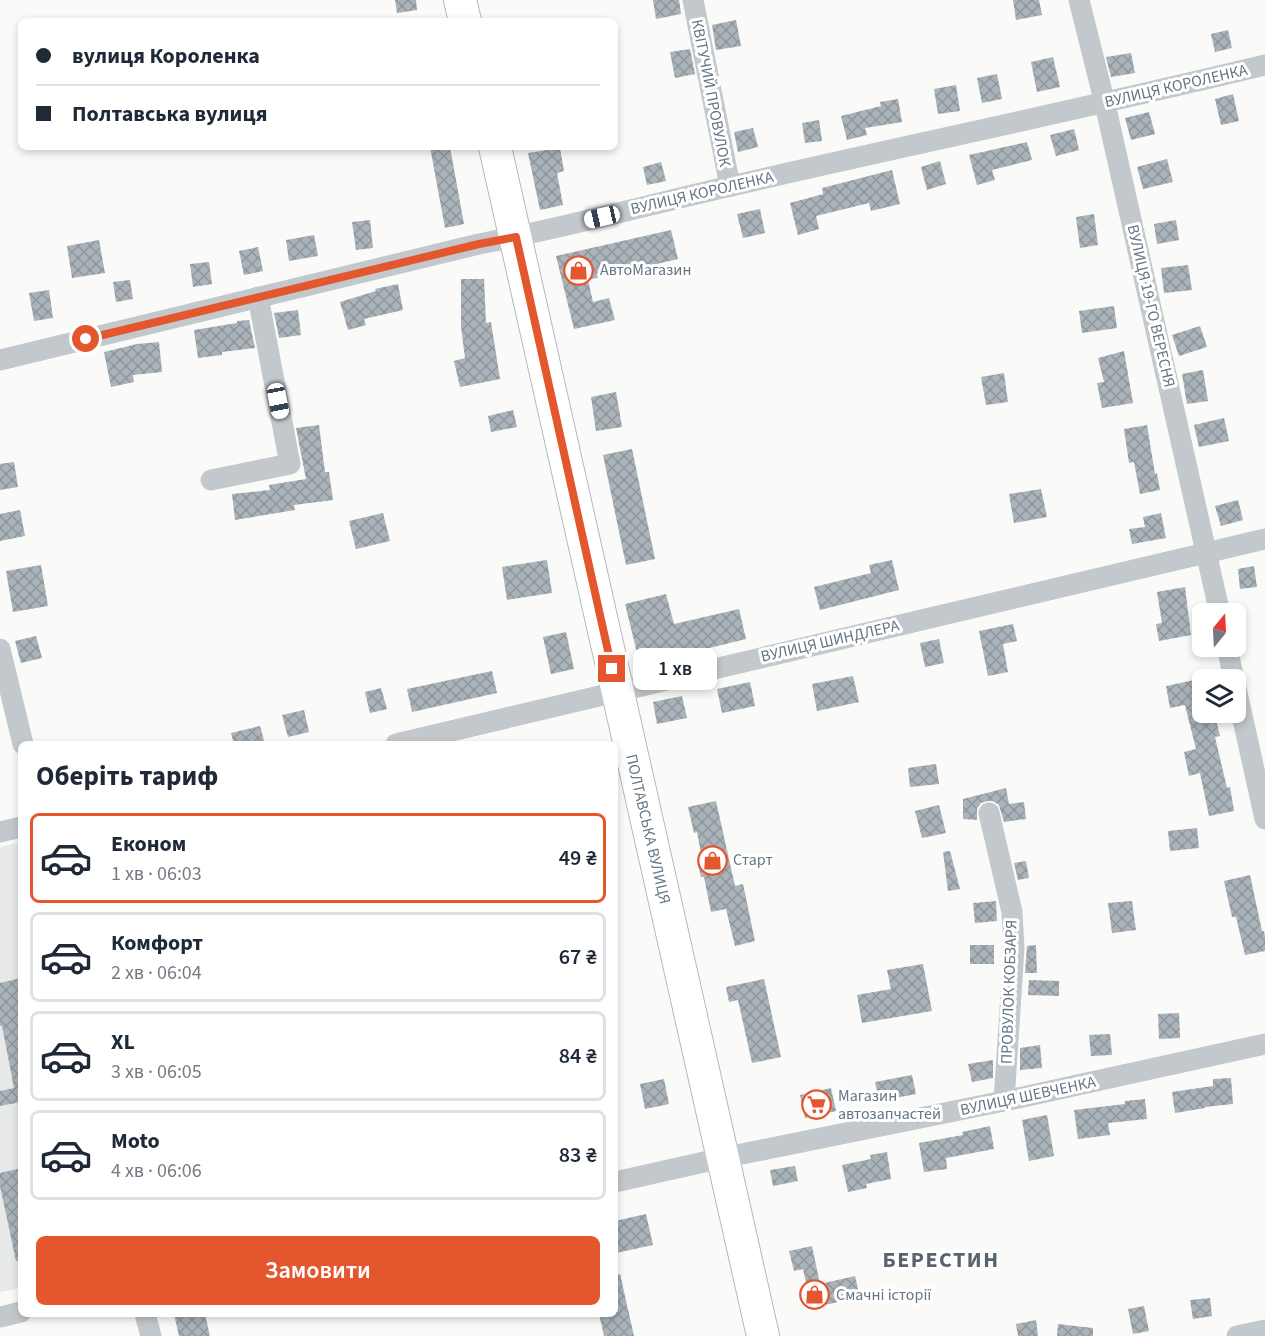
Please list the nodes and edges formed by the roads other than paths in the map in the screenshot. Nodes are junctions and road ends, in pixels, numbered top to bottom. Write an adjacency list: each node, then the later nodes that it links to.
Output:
1 (460, 0): 4 (highway)
2 (693, 0): 8 (street, КВІТУЧИЙ ПРОВУЛОК)
3 (1079, 0): 6 (street, ВУЛИЦЯ 19-ГО ВЕРЕСНЯ)
4 (464, 18)
5 (1265, 65): 6 (street, ВУЛИЦЯ КОРОЛЕНКА)
6 (1105, 104): 8 (street, ВУЛИЦЯ КОРОЛЕНКА); 14 (street, ВУЛИЦЯ 19-ГО ВЕРЕСНЯ)
7 (496, 150): 9 (highway, ПОЛТАВСЬКА ВУЛИЦЯ)
8 (730, 186): 9 (street, ВУЛИЦЯ КОРОЛЕНКА)
9 (516, 237): 10 (street, ВУЛИЦЯ КОРОЛЕНКА); 17 (highway, ПОЛТАВСЬКА ВУЛИЦЯ)
10 (258, 297): 11 (street, ВУЛИЦЯ КОРОЛЕНКА); 12 (street)
11 (0, 360)
12 (211, 480)
13 (1265, 539): 14 (street, ВУЛИЦЯ ШИНДЛЕРА)
14 (1206, 552): 15 (street, ВУЛИЦЯ 19-ГО ВЕРЕСНЯ); 17 (street, ВУЛИЦЯ ШИНДЛЕРА)
15 (1218, 603)
16 (0, 649): 19 (street)
17 (617, 692): 20 (street, ВУЛИЦЯ ШИНДЛЕРА); 27 (highway, ПОЛТАВСЬКА ВУЛИЦЯ)
18 (1244, 723): 22 (street)
19 (22, 741)
20 (409, 741)
21 (989, 813): 26 (street, ПРОВУЛОК КОБЗАРЯ)
22 (1265, 819)
23 (18, 828): 24 (street)
24 (0, 832)
25 (1265, 1044): 26 (street, ВУЛИЦЯ ШЕВЧЕНКА)
26 (1004, 1101): 27 (street, ВУЛИЦЯ ШЕВЧЕНКА)
27 (722, 1158): 28 (street, ВУЛИЦЯ ШЕВЧЕНКА); 34 (highway, ПОЛТАВСЬКА ВУЛИЦЯ)
28 (618, 1181)
29 (18, 1313): 30 (street)
30 (0, 1317)
31 (147, 1317): 33 (street)
32 (1265, 1330): 35 (street)
33 (151, 1336)
34 (763, 1336)
35 (1237, 1336)

